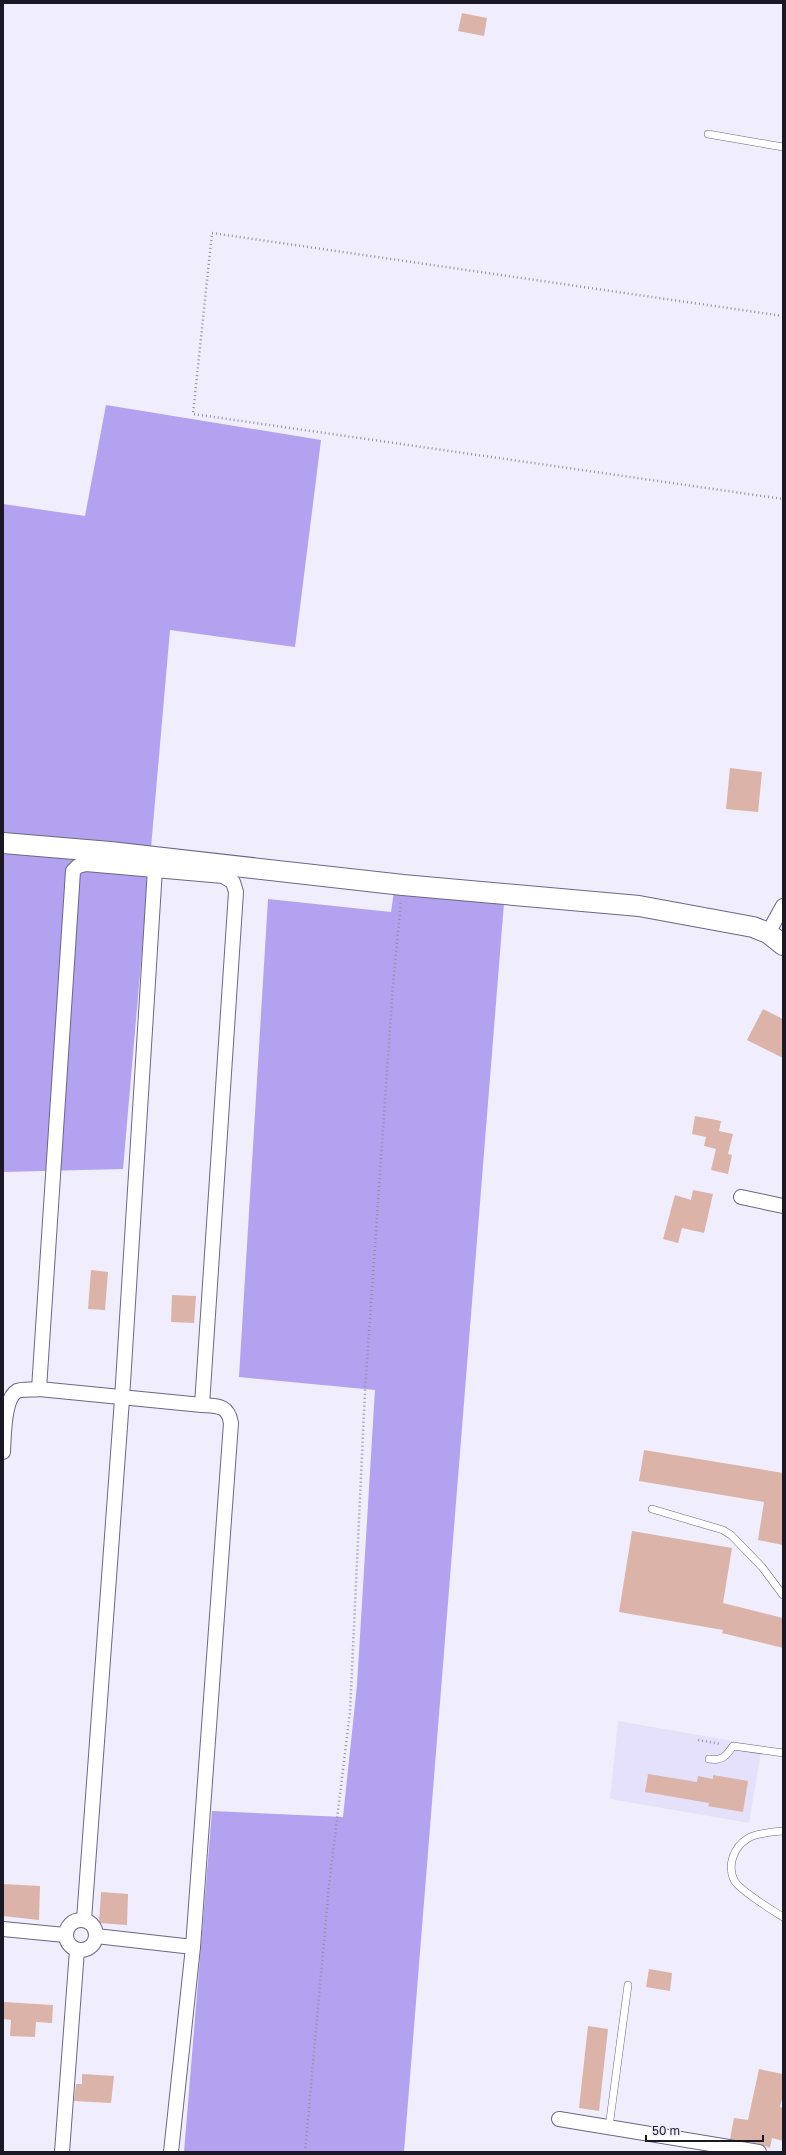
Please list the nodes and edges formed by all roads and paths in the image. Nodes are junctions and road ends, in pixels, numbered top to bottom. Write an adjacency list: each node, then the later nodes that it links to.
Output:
1 (708, 134): 2 (lane)
2 (783, 147)
3 (783, 316): 4 (path)
4 (783, 499)
5 (3, 843): 7 (street)
6 (155, 869): 12 (street); 13 (street); 14 (street)
7 (403, 885): 8 (street); 35 (path)
8 (778, 918): 9 (street)
9 (783, 945)
10 (741, 1197): 11 (street)
11 (783, 1206)
12 (39, 1389): 13 (street); 15 (street)
13 (122, 1399): 14 (street); 24 (street)
14 (202, 1405): 28 (street)
15 (3, 1452)
16 (652, 1509): 17 (lane)
17 (783, 1595)
18 (698, 1740): 19 (path)
19 (733, 1746): 20 (lane); 21 (lane)
20 (783, 1753)
21 (709, 1759)
22 (783, 1831): 23 (lane)
23 (783, 1917)
24 (84, 1920): 26 (street); 27 (street)
25 (3, 1929): 26 (street)
26 (65, 1935): 29 (street)
27 (96, 1936): 28 (street); 29 (street)
28 (193, 1946): 34 (street)
29 (77, 1950): 33 (street)
30 (628, 1985): 32 (lane)
31 (559, 2119): 32 (street)
32 (609, 2127): 36 (street)
33 (62, 2152)
34 (171, 2152)
35 (304, 2152)
36 (759, 2152)

